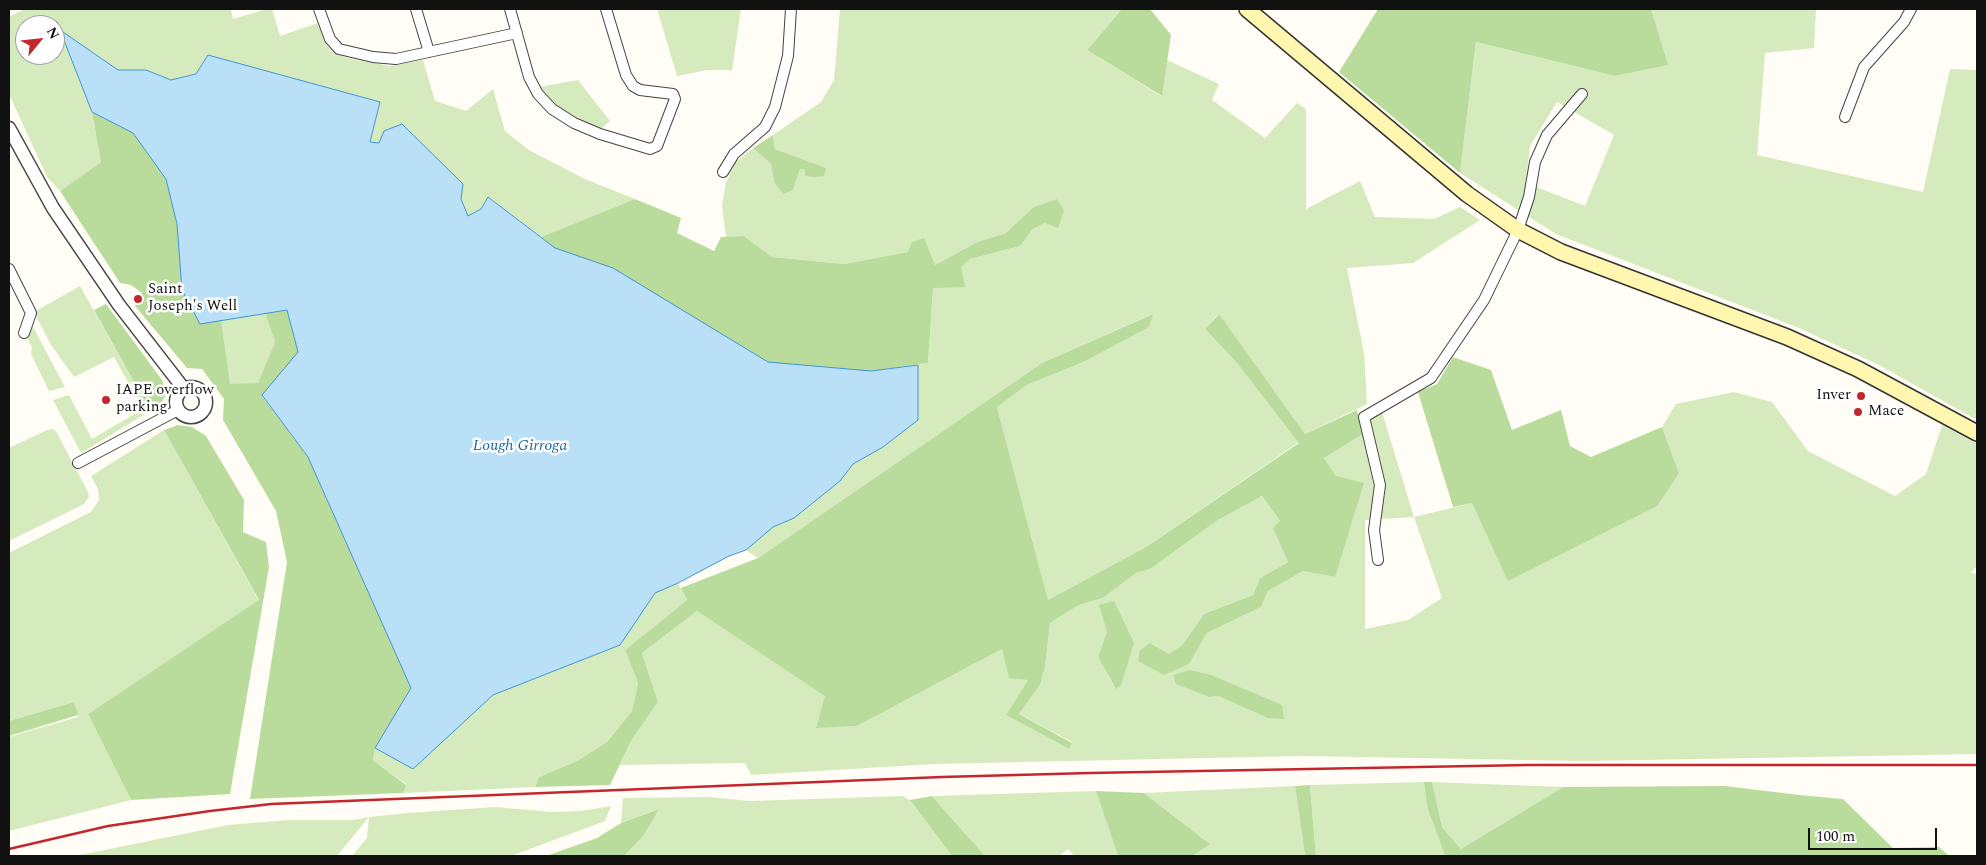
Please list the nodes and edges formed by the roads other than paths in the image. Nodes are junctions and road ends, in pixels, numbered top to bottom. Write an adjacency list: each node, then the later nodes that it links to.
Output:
1 (319, 9): 9 (street)
2 (416, 9): 9 (street)
3 (510, 9): 8 (street)
4 (606, 9): 8 (street)
5 (791, 9): 13 (street)
6 (1246, 9): 14 (main road)
7 (1911, 9): 11 (street)
8 (517, 33): 9 (street)
9 (429, 52)
10 (1582, 94): 14 (street)
11 (1844, 117)
12 (9, 128): 17 (street)
13 (723, 172)
14 (1518, 230): 19 (main road); 21 (street)
15 (9, 269): 16 (street)
16 (24, 333)
17 (184, 389): 18 (street); 18 (street)
18 (178, 410): 20 (street)
19 (1977, 433)
20 (78, 463)
21 (1378, 560)

